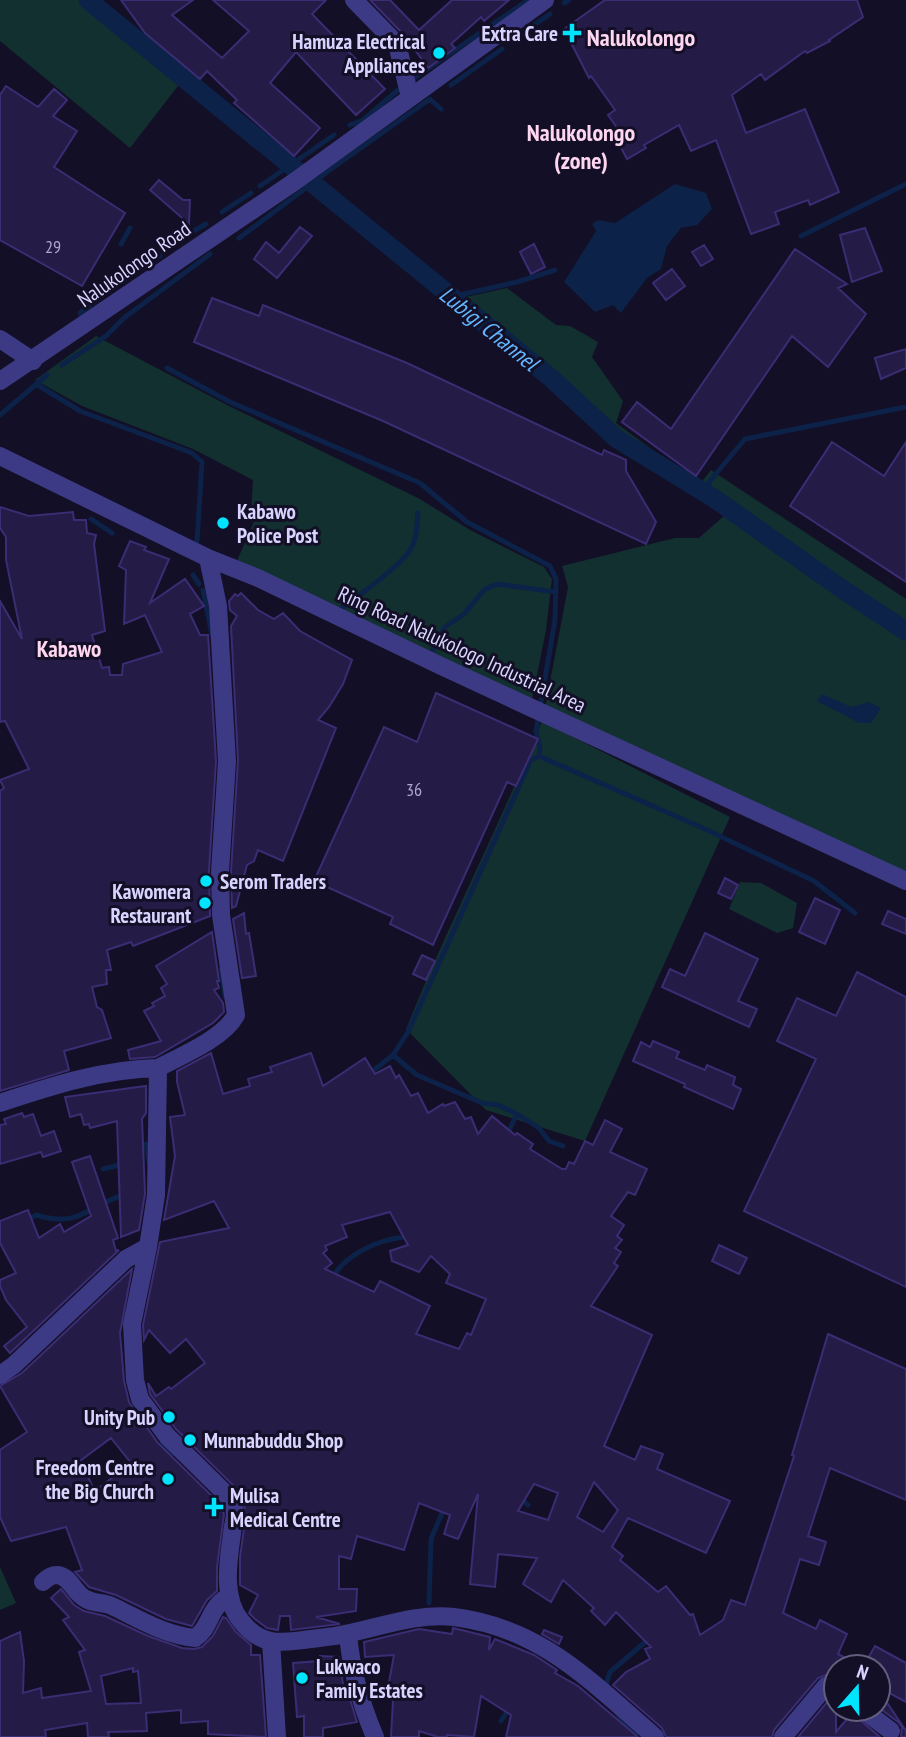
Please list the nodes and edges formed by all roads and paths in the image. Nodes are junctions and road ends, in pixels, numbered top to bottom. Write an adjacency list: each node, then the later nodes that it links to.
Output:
1 (354, 0): 3 (street)
2 (545, 0): 3 (street, Nalukolongo Road)
3 (410, 97): 5 (street, Nalukolongo Road)
4 (0, 339): 5 (street)
5 (33, 360): 6 (street, Nalukolongo Road)
6 (0, 381)
7 (0, 456): 8 (street, Ring Road Nalukologo Industrial Area)
8 (208, 558): 9 (street, Ring Road Nalukologo Industrial Area); 10 (street)
9 (906, 881)
10 (158, 1068): 11 (street); 12 (street)
11 (0, 1103)
12 (148, 1247): 13 (street); 15 (street)
13 (0, 1375)
14 (43, 1582): 15 (street)
15 (228, 1597): 17 (street)
16 (348, 1634): 17 (street); 22 (street); 23 (street)
17 (271, 1641): 21 (street)
18 (822, 1691): 24 (street)
19 (880, 1723): 20 (street)
20 (891, 1731)
21 (277, 1737)
22 (375, 1737)
23 (655, 1737)
24 (783, 1737)

